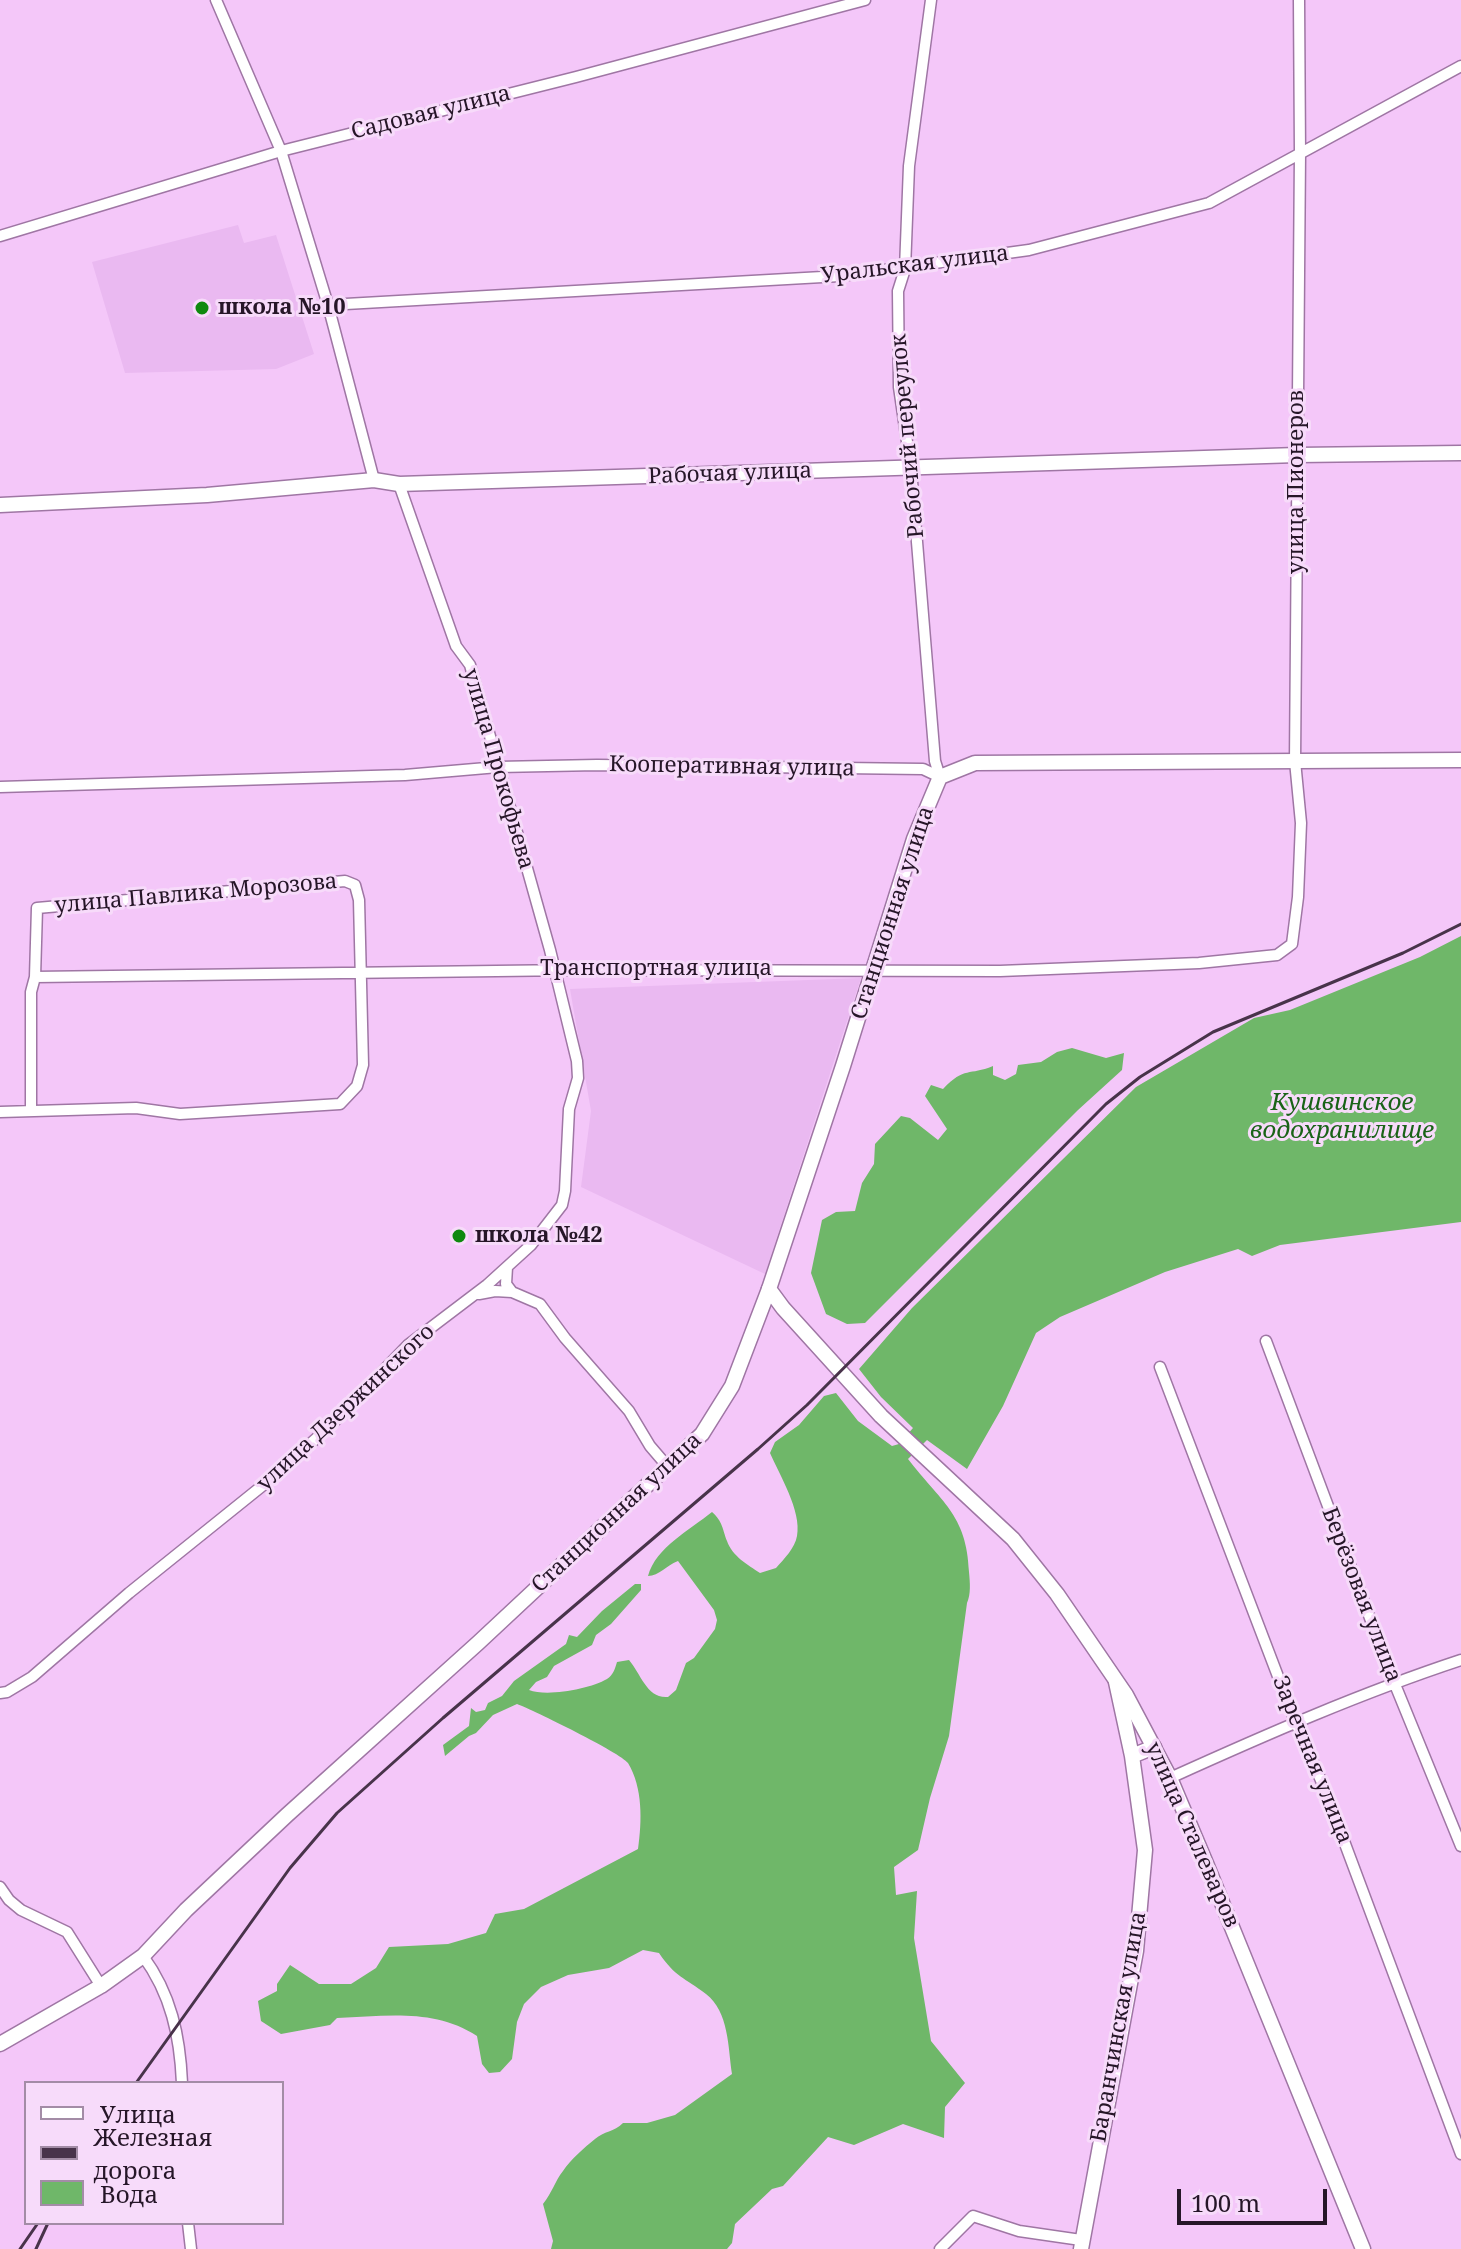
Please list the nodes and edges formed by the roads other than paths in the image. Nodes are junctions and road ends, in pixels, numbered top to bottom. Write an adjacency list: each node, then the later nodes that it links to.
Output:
1 (216, 0): 6 (street)
2 (865, 0): 6 (street, Садовая улица)
3 (931, 0): 9 (street, Рабочий переулок)
4 (1299, 0): 7 (street, улица Пионеров)
5 (1461, 66): 7 (street, Уральская улица)
6 (281, 151): 8 (street, Садовая улица); 10 (street)
7 (1300, 153): 9 (street, Уральская улица); 12 (street, улица Пионеров)
8 (0, 236)
9 (905, 269): 10 (street, Уральская улица); 13 (street, Рабочий переулок)
10 (328, 305): 14 (street)
11 (1461, 453): 12 (street, Рабочая улица)
12 (1297, 455): 13 (street, Рабочая улица); 18 (street, улица Пионеров)
13 (911, 469): 15 (street, Рабочая улица); 20 (street, Рабочий переулок)
14 (374, 480): 15 (street, Рабочая улица); 16 (street, Рабочая улица)
15 (399, 484): 19 (street, улица Прокофьева)
16 (0, 505)
17 (1461, 760): 18 (street)
18 (1295, 761): 20 (street); 22 (street, улица Пионеров)
19 (498, 767): 20 (street, Кооперативная улица); 21 (street, Кооперативная улица); 23 (street, улица Прокофьева)
20 (940, 777): 24 (street, Станционная улица)
21 (0, 787)
22 (1277, 955): 24 (street, Транспортная улица)
23 (555, 970): 24 (street, Транспортная улица); 25 (street, Транспортная улица); 27 (street, улица Прокофьева)
24 (871, 970): 31 (street, Станционная улица)
25 (359, 972): 26 (street, Транспортная улица); 26 (street, улица Павлика Морозова); 28 (street)
26 (35, 977): 28 (street)
27 (577, 1061): 30 (street, улица Дзержинского)
28 (31, 1110): 29 (street)
29 (0, 1112)
30 (507, 1267): 32 (street); 33 (street, улица Дзержинского)
31 (769, 1289): 36 (street, Станционная улица); 38 (street, улица Сталеваров)
32 (512, 1292): 33 (street); 36 (street)
33 (475, 1295): 40 (street, улица Дзержинского)
34 (1266, 1341): 39 (street, Берёзовая улица)
35 (1160, 1367): 41 (street, Заречная улица)
36 (668, 1467): 47 (street, Станционная улица)
37 (1461, 1660): 39 (street)
38 (1116, 1680): 42 (street, улица Сталеваров); 43 (street, Баранчинская улица)
39 (1394, 1682): 41 (street); 45 (street, Берёзовая улица)
40 (3, 1692)
41 (1295, 1721): 44 (street); 51 (street, Заречная улица)
42 (1154, 1747): 43 (street); 44 (street, улица Сталеваров)
43 (1132, 1756): 53 (street, Баранчинская улица)
44 (1170, 1778): 56 (street, улица Сталеваров)
45 (1461, 1846)
46 (0, 1887): 48 (street)
47 (143, 1956): 48 (street, Станционная улица); 50 (street)
48 (101, 1986): 49 (street, Станционная улица)
49 (0, 2044)
50 (182, 2081)
51 (1461, 2154)
52 (188, 2225): 54 (street)
53 (1081, 2245): 55 (street)
54 (191, 2249)
55 (940, 2249)
56 (1363, 2249)

